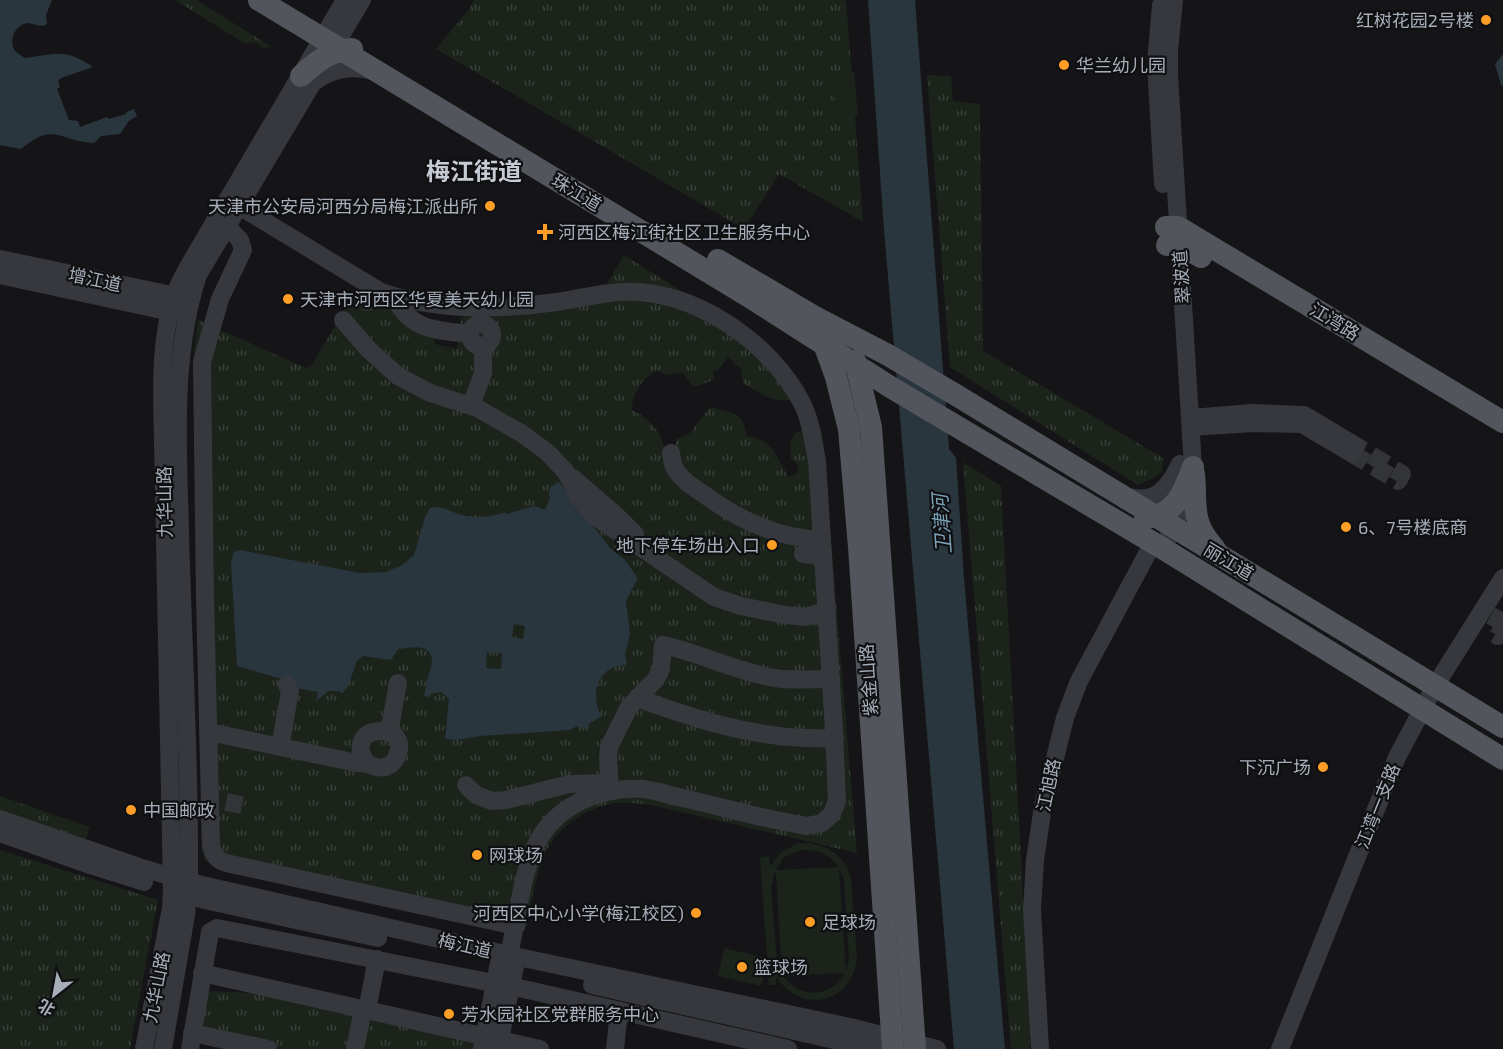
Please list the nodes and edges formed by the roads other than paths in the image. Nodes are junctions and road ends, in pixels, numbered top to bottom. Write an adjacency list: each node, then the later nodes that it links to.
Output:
1 (259, 0): 7 (main road, 珠江道)
2 (286, 0): 7 (main road, 珠江道)
3 (345, 0): 7 (street)
4 (362, 0): 7 (street)
5 (1162, 0): 12 (street, 翠波道)
6 (1174, 0): 12 (street, 翠波道)
7 (334, 41): 8 (main road, 珠江道); 9 (main road)
8 (383, 66): 9 (street); 17 (main road, 珠江道); 21 (main road, 珠江道)
9 (307, 80): 10 (street, 九华山路); 16 (street, 九华山路)
10 (240, 206): 11 (street, 九华山路); 15 (street)
11 (227, 226): 16 (street, 九华山路); 48 (street)
12 (1173, 236): 25 (street, 翠波道); 26 (main road, 江湾路); 28 (main road, 江湾路); 30 (street, 翠波道)
13 (0, 259): 16 (street, 增江道)
14 (0, 276): 16 (street, 增江道)
15 (394, 297): 19 (street); 19 (street)
16 (180, 305): 58 (street, 九华山路)
17 (815, 317): 20 (main road, 珠江道); 21 (main road, 紫金山路)
18 (343, 320): 24 (street)
19 (479, 327): 24 (street); 35 (street)
20 (848, 334): 22 (main road, 紫金山路); 23 (main road, 珠江道)
21 (825, 346): 22 (main road, 珠江道); 68 (main road, 紫金山路)
22 (857, 367): 27 (main road, 珠江道); 68 (main road, 紫金山路)
23 (956, 395): 31 (main road, 丽江道)
24 (471, 406): 40 (street)
25 (1191, 422): 25 (street); 30 (street, 翠波道)
26 (1503, 422)
27 (957, 426): 32 (main road, 丽江道)
28 (1503, 438)
29 (671, 453): 35 (street)
30 (1187, 465): 31 (street); 33 (main road); 37 (main road)
31 (1110, 491): 33 (main road, 丽江道)
32 (1097, 509): 33 (main road); 34 (main road, 丽江道)
33 (1172, 517): 34 (street); 37 (main road, 丽江道); 39 (street)
34 (1154, 543): 39 (main road, 丽江道); 77 (street, 江旭路)
35 (822, 548): 36 (street); 40 (street)
36 (803, 554)
37 (1227, 560): 44 (main road, 丽江道)
38 (1503, 579): 44 (street, 江湾一支路)
39 (1220, 583): 46 (main road, 丽江道)
40 (826, 610): 41 (street)
41 (831, 680): 45 (street); 50 (street)
42 (398, 683): 49 (street)
43 (287, 685): 51 (street)
44 (1435, 686): 46 (street, 江湾一支路); 47 (main road, 丽江道)
45 (637, 698): 50 (street); 55 (street)
46 (1421, 710): 52 (main road, 丽江道); 78 (street, 江湾一支路)
47 (1503, 727)
48 (210, 732): 51 (street); 59 (street)
49 (389, 732): 53 (street); 53 (street)
50 (835, 738): 55 (street)
51 (280, 747): 53 (street)
52 (1503, 759)
53 (366, 762)
54 (466, 785): 55 (street)
55 (610, 786): 59 (street)
56 (0, 819): 58 (street, 梅江道)
57 (0, 833): 58 (street, 梅江道)
58 (180, 886): 61 (street, 梅江道); 69 (street, 九华山路); 70 (street, 九华山路)
59 (516, 926): 61 (street)
60 (377, 959): 62 (street); 63 (street); 64 (street)
61 (508, 959): 63 (street); 68 (street, 梅江道)
62 (202, 973): 64 (street); 66 (street)
63 (503, 985): 65 (street); 67 (street)
64 (365, 1010): 67 (street); 72 (street)
65 (619, 1011): 74 (street); 75 (street)
66 (191, 1041): 71 (street)
67 (491, 1044): 73 (street)
68 (898, 1045): 76 (street, 梅江道)
69 (144, 1049)
70 (163, 1049)
71 (268, 1049)
72 (355, 1049)
73 (540, 1049)
74 (615, 1049)
75 (788, 1049)
76 (937, 1049)
77 (1040, 1049)
78 (1280, 1049)

